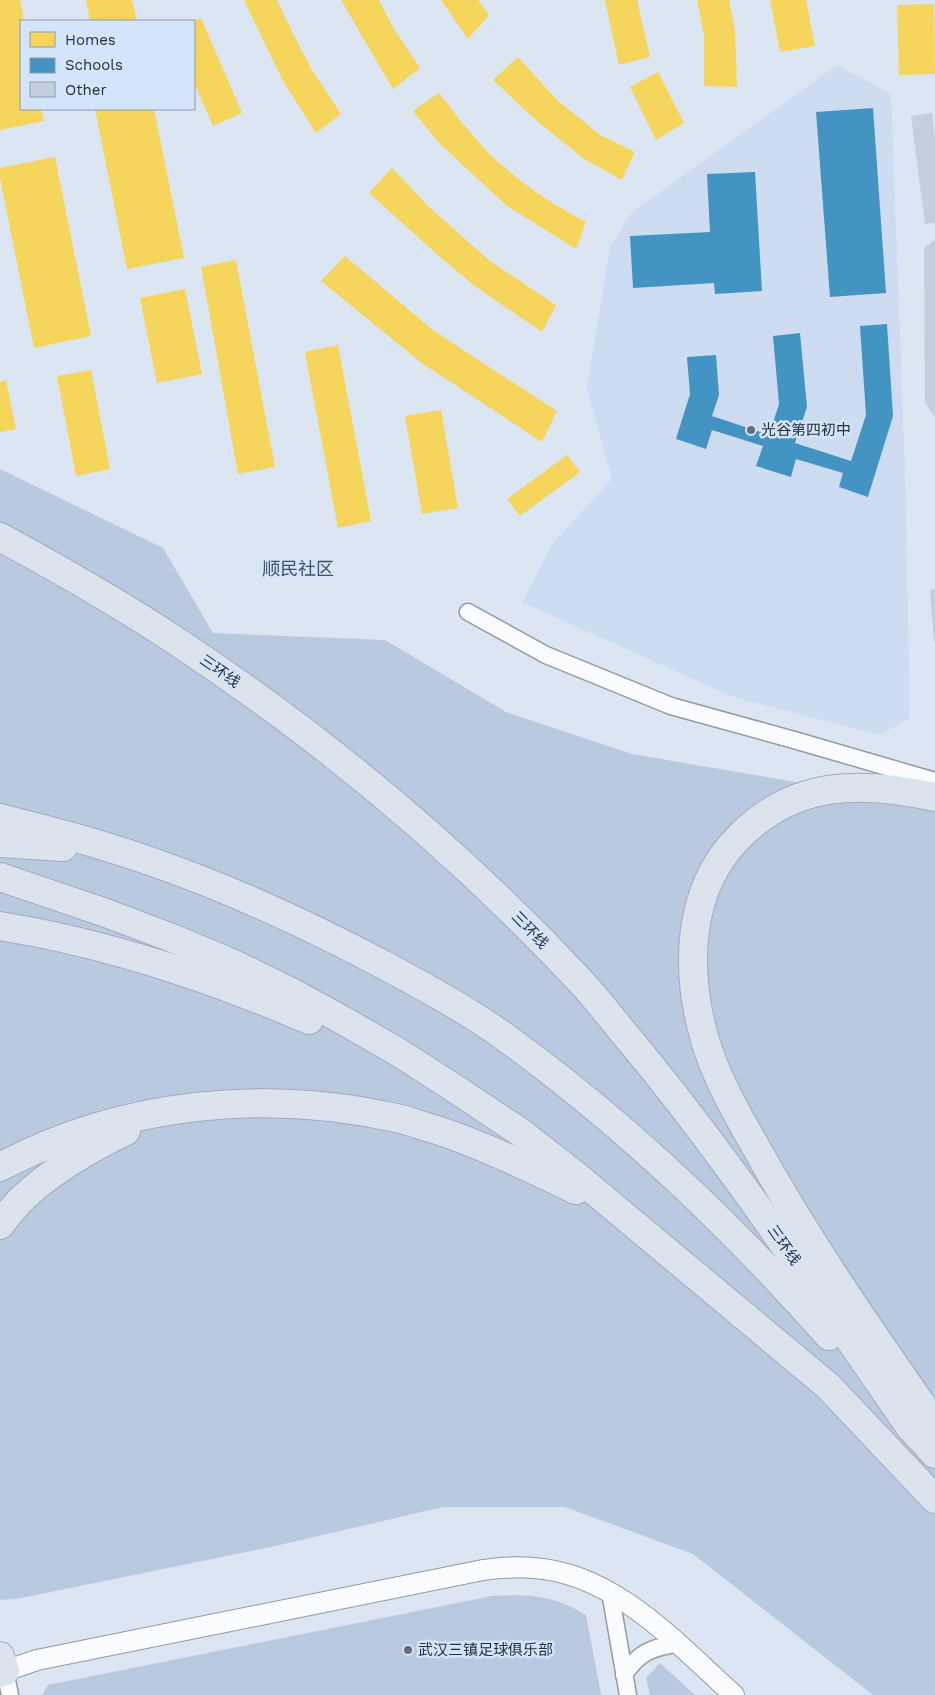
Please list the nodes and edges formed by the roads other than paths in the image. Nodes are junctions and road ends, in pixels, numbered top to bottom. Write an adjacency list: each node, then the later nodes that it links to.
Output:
1 (0, 537): 15 (highway, 三环线)
2 (468, 612): 3 (street)
3 (935, 781)
4 (935, 797): 15 (highway)
5 (0, 818): 7 (highway)
6 (0, 843): 7 (highway)
7 (158, 863): 15 (highway)
8 (0, 878): 10 (highway)
9 (0, 926): 10 (highway)
10 (457, 1090): 13 (highway)
11 (174, 1109): 12 (highway); 13 (highway); 14 (highway)
12 (0, 1167)
13 (632, 1221): 17 (highway)
14 (0, 1225)
15 (922, 1425): 16 (highway, 三环线)
16 (935, 1454)
17 (935, 1499)
18 (610, 1592): 19 (street); 20 (street); 21 (street)
19 (677, 1644): 21 (street); 23 (street)
20 (4, 1674)
21 (624, 1675): 22 (street)
22 (628, 1695)
23 (734, 1695)

